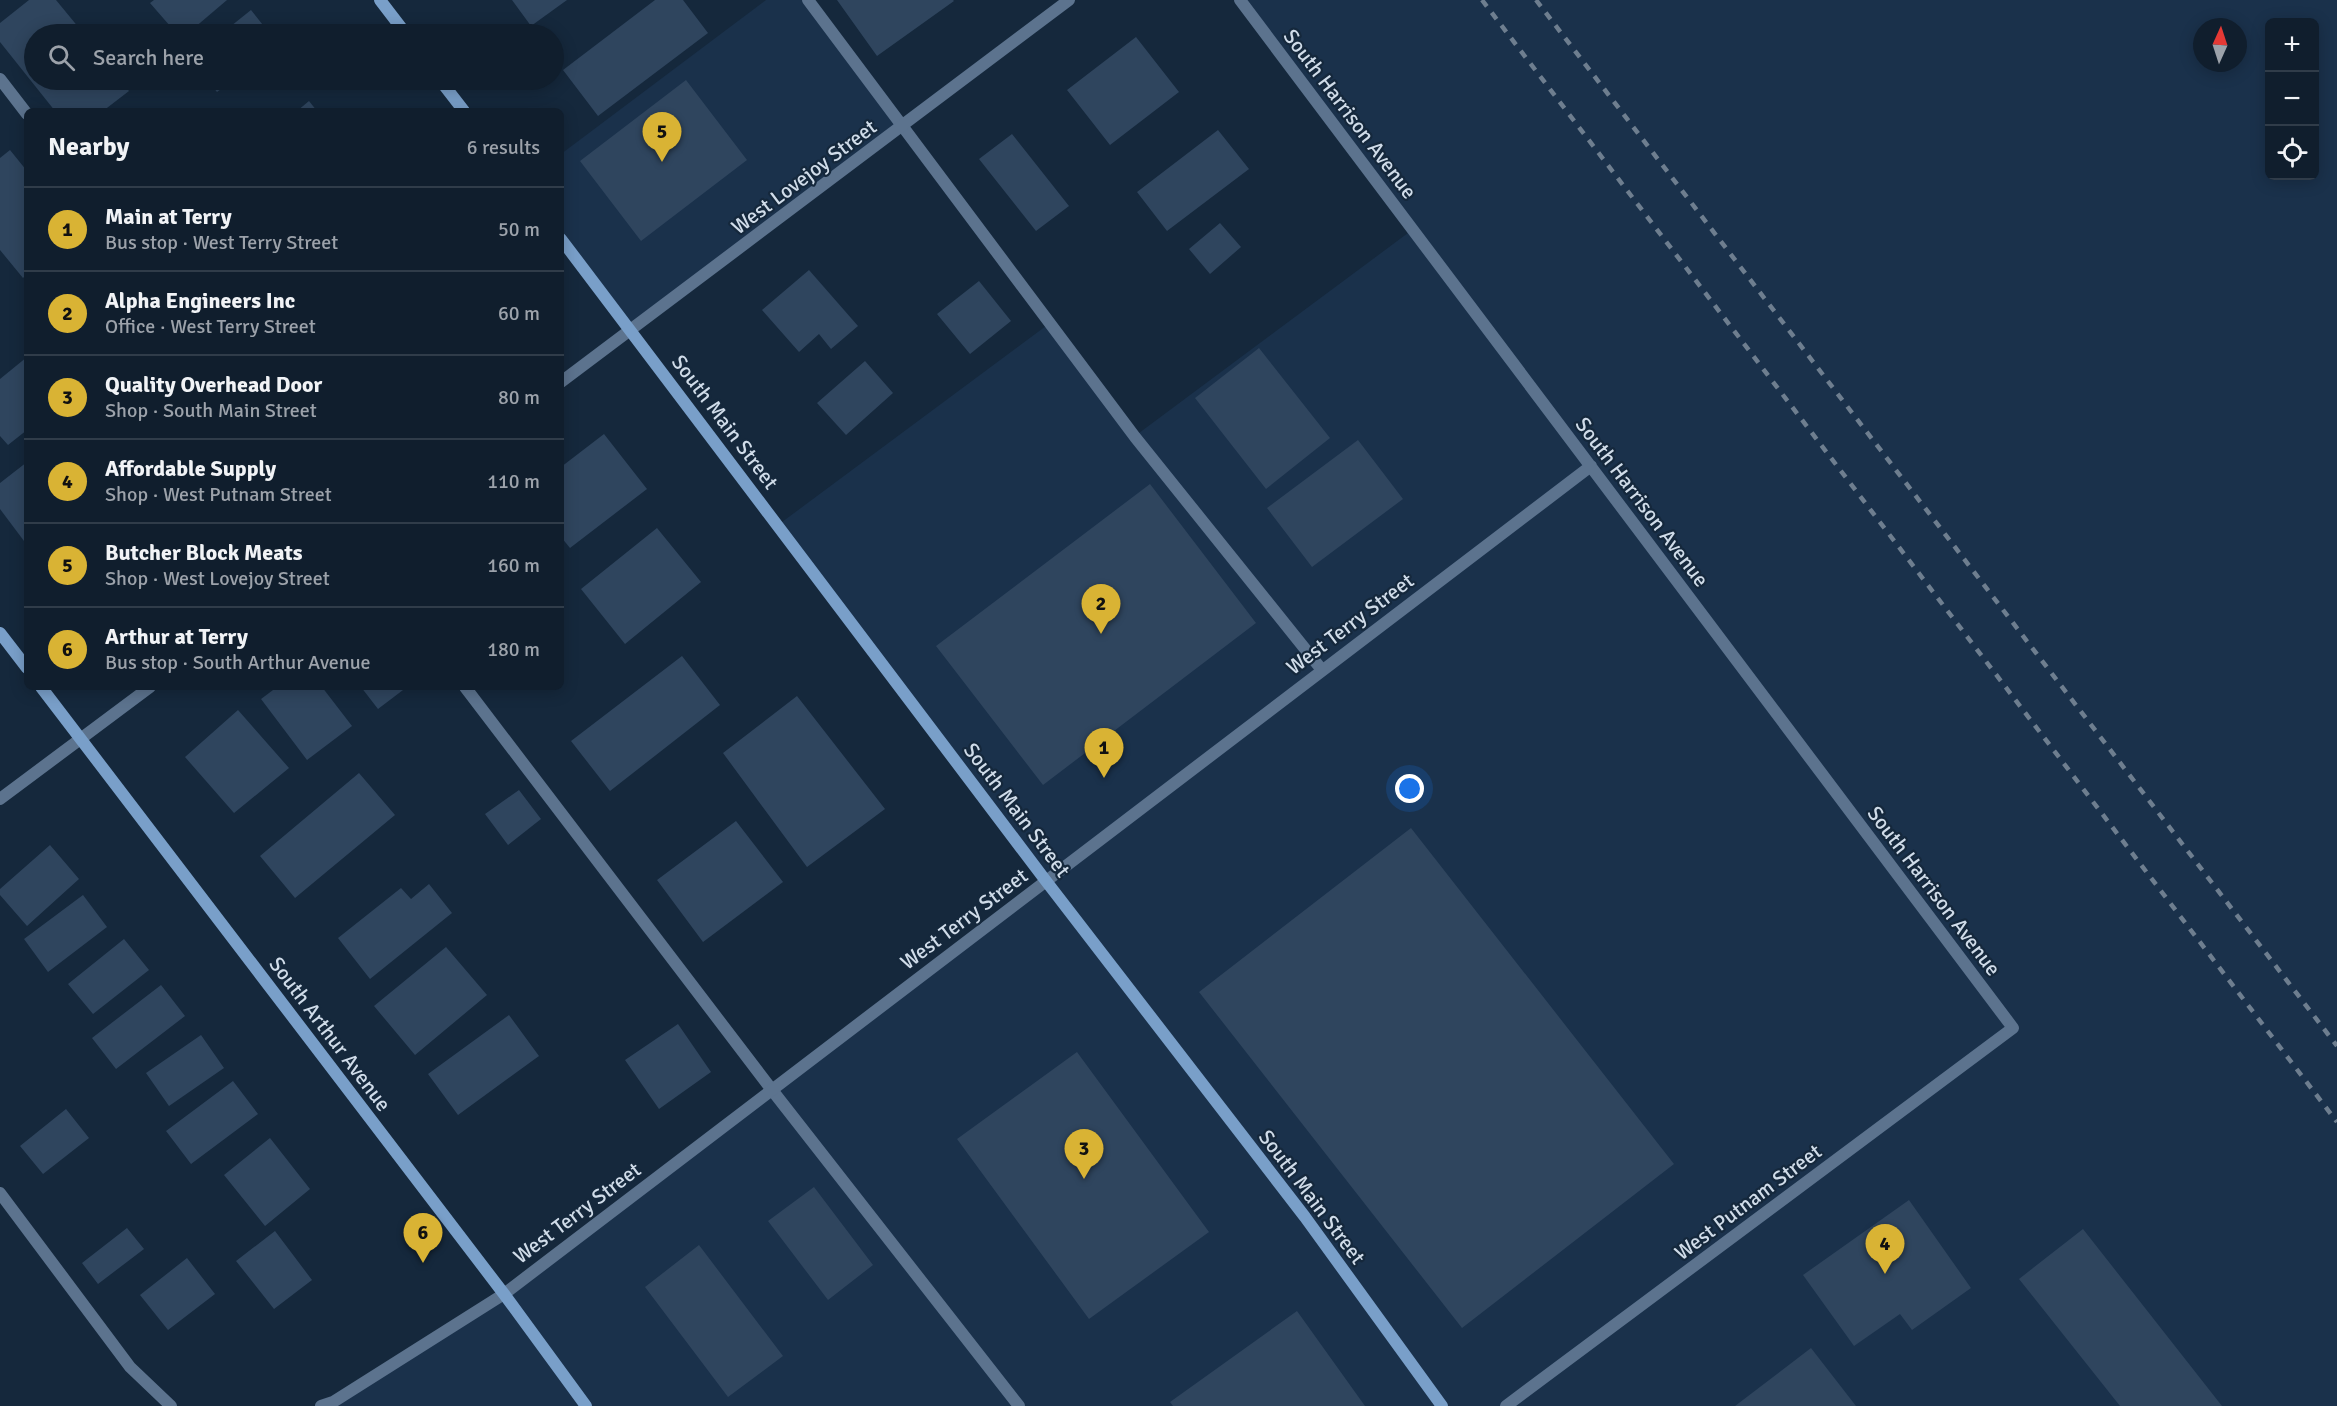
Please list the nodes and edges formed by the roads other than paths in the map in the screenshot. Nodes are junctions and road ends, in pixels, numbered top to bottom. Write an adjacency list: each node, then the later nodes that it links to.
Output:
1 (380, 0): 5 (main road)
2 (808, 0): 10 (street)
3 (1069, 0): 10 (street, West Lovejoy Street)
4 (1240, 0): 14 (street, South Harrison Avenue)
5 (398, 24)
6 (0, 79): 9 (street)
7 (448, 90): 8 (main road)
8 (462, 108)
9 (24, 110)
10 (903, 126): 12 (street, West Lovejoy Street); 17 (street)
11 (564, 243): 12 (main road, South Main Street)
12 (631, 331): 13 (street, West Lovejoy Street); 23 (main road, South Main Street)
13 (564, 380)
14 (1591, 466): 17 (street, West Terry Street); 24 (street, South Harrison Avenue)
15 (0, 633): 16 (main road)
16 (24, 665)
17 (1322, 670): 23 (street, West Terry Street)
18 (43, 690): 21 (main road, South Arthur Avenue)
19 (146, 690): 21 (street)
20 (467, 690): 25 (street)
21 (80, 739): 22 (street); 27 (main road, South Arthur Avenue)
22 (0, 799)
23 (1046, 880): 25 (street, West Terry Street); 32 (main road, South Main Street)
24 (2013, 1028): 33 (street, West Putnam Street)
25 (772, 1089): 27 (street, West Terry Street); 31 (street)
26 (0, 1193): 28 (street)
27 (504, 1294): 29 (street, West Terry Street); 30 (main road, South Arthur Avenue)
28 (171, 1406)
29 (321, 1406)
30 (586, 1406)
31 (1019, 1406)
32 (1442, 1406)
33 (1506, 1406)

